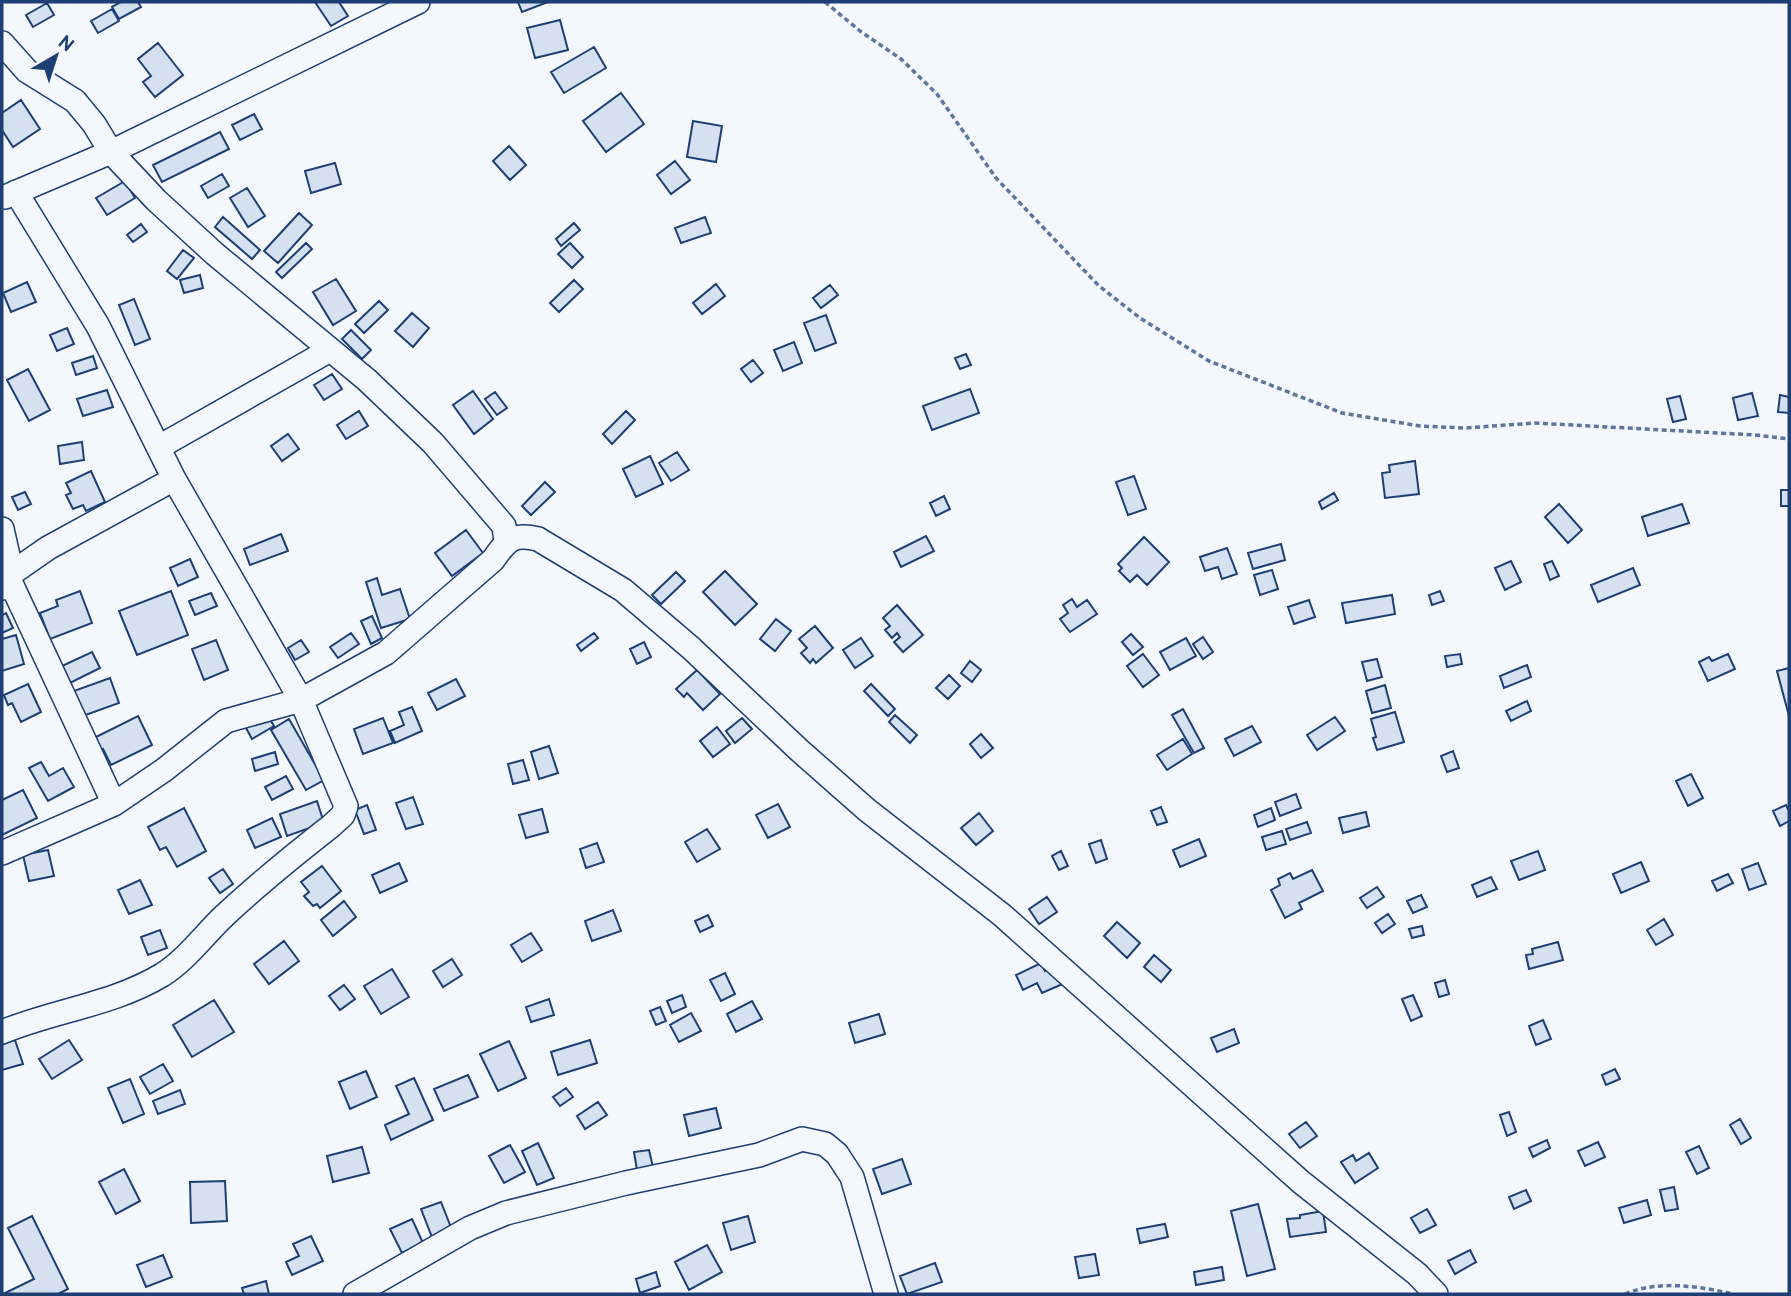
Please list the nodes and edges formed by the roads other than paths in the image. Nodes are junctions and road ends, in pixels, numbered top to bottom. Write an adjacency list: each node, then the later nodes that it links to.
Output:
1 (418, 2): 3 (street)
2 (2, 43): 3 (street)
3 (111, 152): 4 (street); 5 (street)
4 (9, 195): 6 (street)
5 (330, 350): 6 (street); 9 (street)
6 (159, 447): 7 (street)
7 (174, 479): 10 (street); 11 (street)
8 (2, 529): 10 (street)
9 (506, 542): 11 (street); 17 (street)
10 (8, 581): 12 (street)
11 (301, 700): 12 (street); 14 (street)
12 (114, 804): 13 (street)
13 (2, 853)
14 (2, 1032)
15 (355, 1294): 16 (street)
16 (886, 1294)
17 (1436, 1294)

